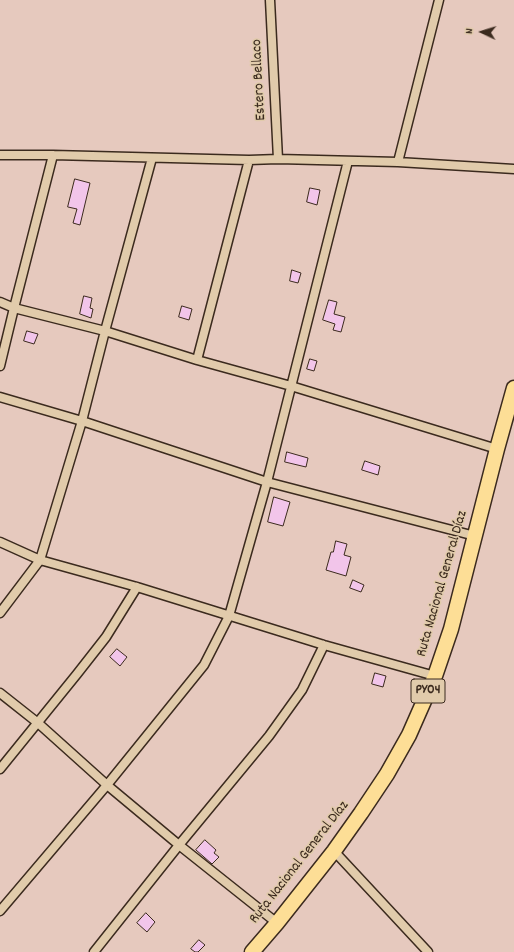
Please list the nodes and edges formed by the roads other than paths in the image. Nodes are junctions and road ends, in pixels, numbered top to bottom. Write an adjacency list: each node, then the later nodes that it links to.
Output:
1 (270, 0): 6 (street, Estero Bellaco)
2 (439, 0): 9 (street)
3 (0, 155): 4 (street)
4 (53, 155): 5 (street); 12 (street)
5 (152, 158): 7 (street); 13 (street)
6 (278, 159): 7 (street); 8 (street)
7 (249, 160): 14 (street)
8 (348, 161): 9 (street); 16 (street)
9 (398, 162): 10 (street)
10 (514, 169)
11 (0, 302): 12 (street)
12 (14, 308): 13 (street); 15 (street)
13 (105, 331): 14 (street); 19 (street)
14 (197, 360): 16 (street)
15 (0, 366)
16 (291, 386): 20 (street); 21 (street)
17 (514, 388): 20 (highway, Ruta Nacional General Díaz / PY04)
18 (0, 397): 19 (street)
19 (82, 421): 21 (street); 24 (street)
20 (497, 450): 22 (highway, Ruta Nacional General Díaz / PY04)
21 (267, 482): 22 (street); 27 (street)
22 (475, 536): 29 (highway, Ruta Nacional General Díaz / PY04)
23 (0, 542): 24 (street)
24 (40, 560): 25 (street); 26 (street)
25 (137, 587): 27 (street); 31 (street)
26 (0, 613)
27 (229, 616): 28 (street); 33 (street)
28 (324, 645): 29 (street); 34 (street)
29 (435, 676): 35 (highway, Ruta Nacional General Díaz / PY04)
30 (0, 693): 31 (street)
31 (38, 723): 32 (street); 33 (street)
32 (0, 769)
33 (106, 785): 34 (street); 36 (street)
34 (179, 845): 37 (street); 38 (street)
35 (334, 851): 37 (highway, Ruta Nacional General Díaz / PY04); 40 (street)
36 (0, 911)
37 (277, 922): 39 (highway, Ruta Nacional General Díaz / PY04)
38 (94, 952)
39 (252, 952)
40 (428, 952)

